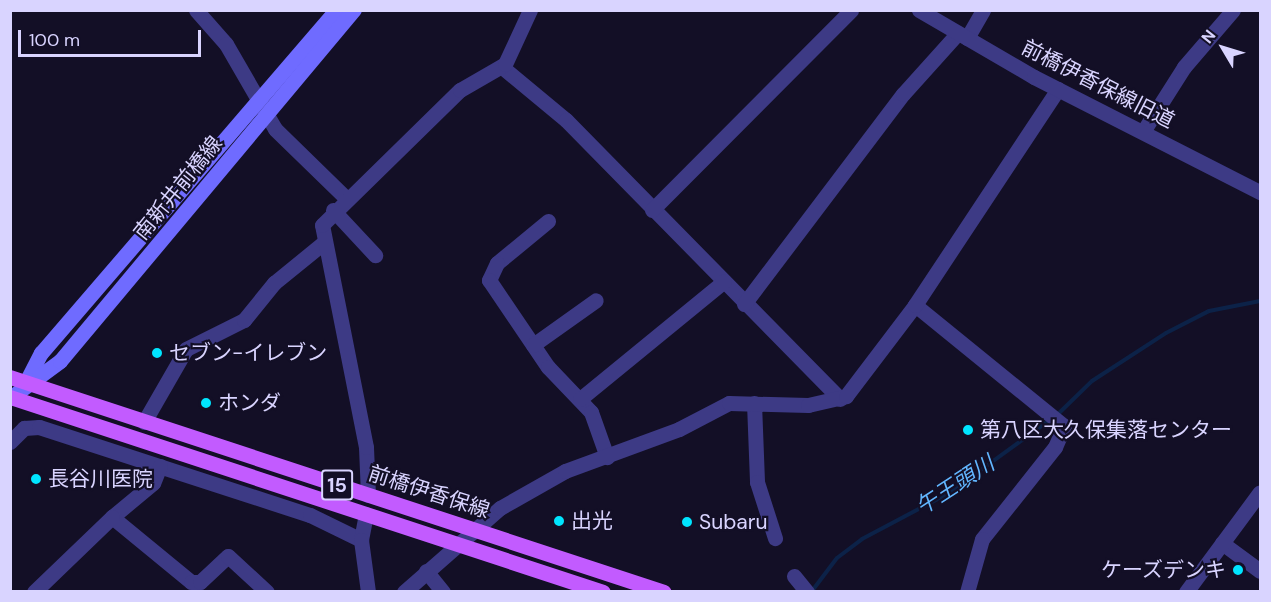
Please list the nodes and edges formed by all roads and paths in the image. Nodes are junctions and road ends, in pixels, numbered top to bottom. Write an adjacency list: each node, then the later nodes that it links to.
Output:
1 (196, 10): 12 (street)
2 (336, 10): 12 (main road, 南新井前橋線)
3 (354, 10): 13 (main road, 南新井前橋線)
4 (530, 10): 10 (street)
5 (851, 10): 18 (street)
6 (919, 10): 9 (street, 前橋伊香保線旧道)
7 (983, 10): 9 (street)
8 (1233, 10): 14 (street)
9 (963, 36): 11 (street, 前橋伊香保線旧道); 24 (street)
10 (502, 67): 16 (street); 18 (street)
11 (1058, 89): 14 (street, 前橋伊香保線旧道); 25 (street)
12 (260, 100): 13 (street); 28 (main road, 南新井前橋線)
13 (266, 115): 16 (street); 28 (main road, 南新井前橋線)
14 (1144, 130): 15 (street, 前橋伊香保線旧道)
15 (1260, 192)
16 (346, 198): 17 (street)
17 (333, 210): 20 (street); 21 (street)
18 (652, 210): 22 (street)
19 (548, 220): 26 (street)
20 (322, 244): 33 (street); 38 (street)
21 (375, 255)
22 (724, 281): 24 (street); 30 (street)
23 (596, 300): 26 (street)
24 (744, 304): 31 (street)
25 (915, 305): 31 (street); 57 (street)
26 (533, 345): 30 (street)
27 (10, 377): 28 (main road, 前橋伊香保線 / 15)
28 (26, 382): 29 (main road, 南新井前橋線); 33 (main road, 前橋伊香保線 / 15)
29 (11, 397): 39 (main road, 前橋伊香保線 / 15)
30 (580, 399): 35 (street)
31 (840, 399): 32 (street)
32 (754, 403): 35 (street); 42 (street)
33 (144, 422): 38 (main road, 前橋伊香保線 / 15)
34 (10, 442): 36 (street)
35 (607, 457): 41 (street)
36 (160, 466): 40 (street); 43 (street)
37 (1260, 492): 44 (street)
38 (368, 495): 41 (main road, 前橋伊香保線 / 15)
39 (366, 514): 43 (street); 45 (main road, 前橋伊香保線 / 15)
40 (112, 517): 50 (street); 51 (street)
41 (476, 529): 45 (street); 56 (main road, 前橋伊香保線 / 15)
42 (776, 538)
43 (361, 540): 52 (street)
44 (1222, 543): 47 (street); 58 (street)
45 (457, 545): 46 (street); 55 (main road, 前橋伊香保線 / 15)
46 (426, 571): 53 (street); 54 (street)
47 (1260, 571)
48 (794, 576): 49 (street)
49 (807, 590)
50 (34, 591)
51 (267, 591)
52 (368, 591)
53 (404, 591)
54 (443, 591)
55 (603, 591)
56 (664, 591)
57 (967, 591)
58 (1186, 591)

